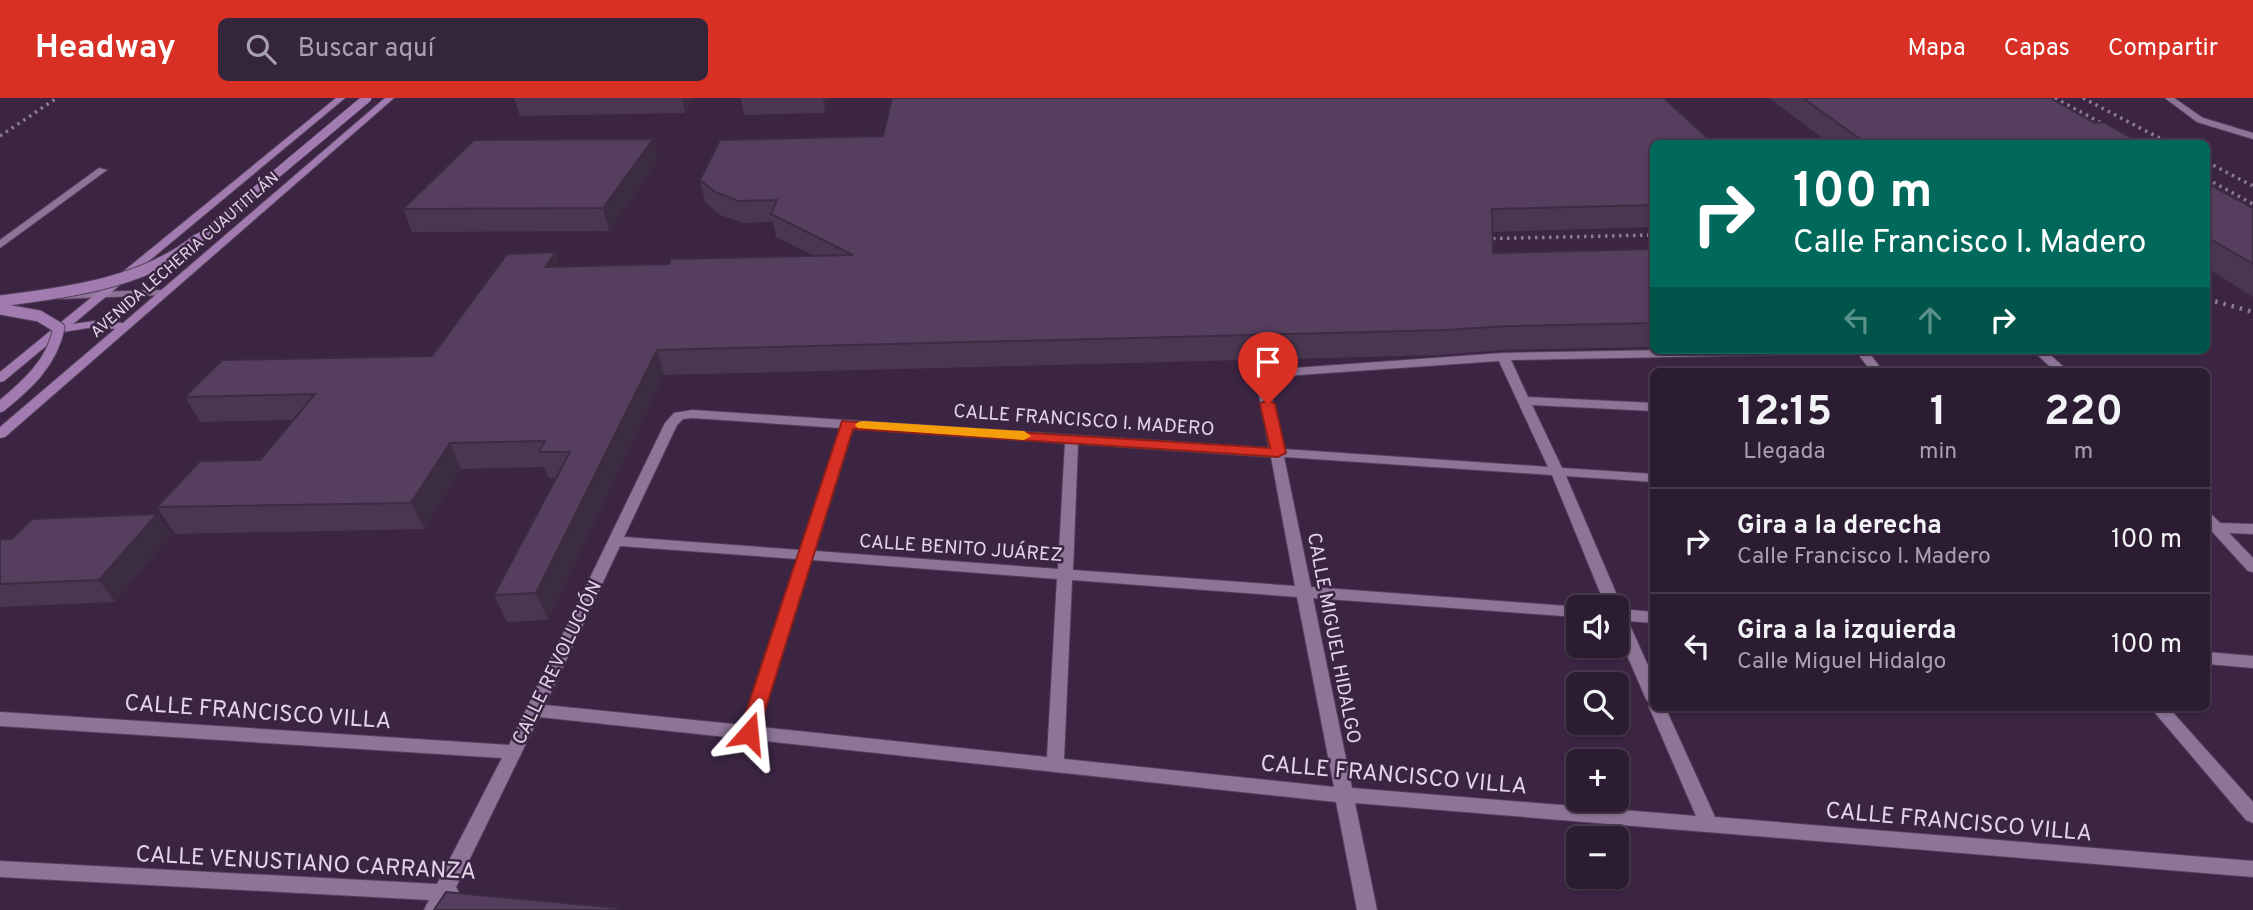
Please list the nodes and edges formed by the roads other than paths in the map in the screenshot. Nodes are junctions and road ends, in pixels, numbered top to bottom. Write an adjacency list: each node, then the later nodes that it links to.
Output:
1 (341, 98): 9 (main road, AVENIDA LECHERIA CUAUTITLÁN)
2 (367, 98): 10 (main road, bridge)
3 (390, 98): 8 (main road, AVENIDA LECHERIA CUAUTITLÁN)
4 (2169, 98): 5 (street)
5 (2253, 136)
6 (102, 170): 7 (street)
7 (0, 244)
8 (161, 293): 9 (street); 12 (main road, AVENIDA LECHERIA CUAUTITLÁN)
9 (101, 295): 10 (street); 13 (main road, AVENIDA LECHERIA CUAUTITLÁN)
10 (0, 300)
11 (0, 309): 22 (main road, bridge)
12 (123, 326): 13 (main road); 26 (main road, AVENIDA LECHERIA CUAUTITLÁN)
13 (58, 330): 20 (main road, AVENIDA LECHERIA CUAUTITLÁN)
14 (1668, 354): 17 (street)
15 (1864, 354): 18 (street)
16 (2043, 354): 19 (street)
17 (1503, 358): 21 (street); 28 (street, CALLE MIGUEL HIDALGO)
18 (1875, 368)
19 (2059, 368)
20 (0, 378)
21 (1523, 401): 23 (street); 29 (street)
22 (0, 407)
23 (1650, 407)
24 (679, 416): 25 (street, CALLE FRANCISCO I. MADERO); 33 (street, CALLE REVOLUCIÓN)
25 (848, 424): 27 (street, CALLE FRANCISCO I. MADERO); 34 (street)
26 (0, 434)
27 (1072, 439): 28 (street, CALLE FRANCISCO I. MADERO); 36 (street)
28 (1278, 453): 29 (street, CALLE FRANCISCO I. MADERO); 37 (street, CALLE MIGUEL HIDALGO)
29 (1557, 472): 30 (street, CALLE FRANCISCO I. MADERO); 38 (street)
30 (1650, 478)
31 (2211, 523): 32 (street); 35 (street)
32 (2253, 529)
33 (614, 541): 34 (street, CALLE BENITO JUÁREZ); 46 (street, CALLE REVOLUCIÓN)
34 (805, 556): 36 (street, CALLE BENITO JUÁREZ); 50 (street)
35 (2253, 567)
36 (1065, 574): 37 (street, CALLE BENITO JUÁREZ); 52 (street)
37 (1305, 592): 39 (street); 53 (street, CALLE MIGUEL HIDALGO)
38 (1609, 595)
39 (1566, 611)
40 (1629, 616): 41 (street)
41 (1650, 618)
42 (1629, 642): 45 (street)
43 (2210, 658): 44 (street)
44 (2253, 662)
45 (1650, 690)
46 (533, 710): 50 (street, CALLE FRANCISCO VILLA); 51 (street, CALLE REVOLUCIÓN)
47 (1659, 711): 55 (street)
48 (2162, 711): 54 (street)
49 (0, 719): 51 (street, CALLE FRANCISCO VILLA)
50 (749, 733): 52 (street, CALLE FRANCISCO VILLA)
51 (514, 751): 59 (street, CALLE REVOLUCIÓN)
52 (1055, 765): 53 (street, CALLE FRANCISCO VILLA)
53 (1345, 795): 55 (street, CALLE FRANCISCO VILLA); 60 (street, CALLE MIGUEL HIDALGO)
54 (2253, 815)
55 (1709, 825): 57 (street, CALLE FRANCISCO VILLA)
56 (0, 869): 59 (street, CALLE VENUSTIANO CARRANZA)
57 (2253, 869)
58 (471, 895): 59 (street, CALLE VENUSTIANO CARRANZA)
59 (439, 901)
60 (1367, 910)

